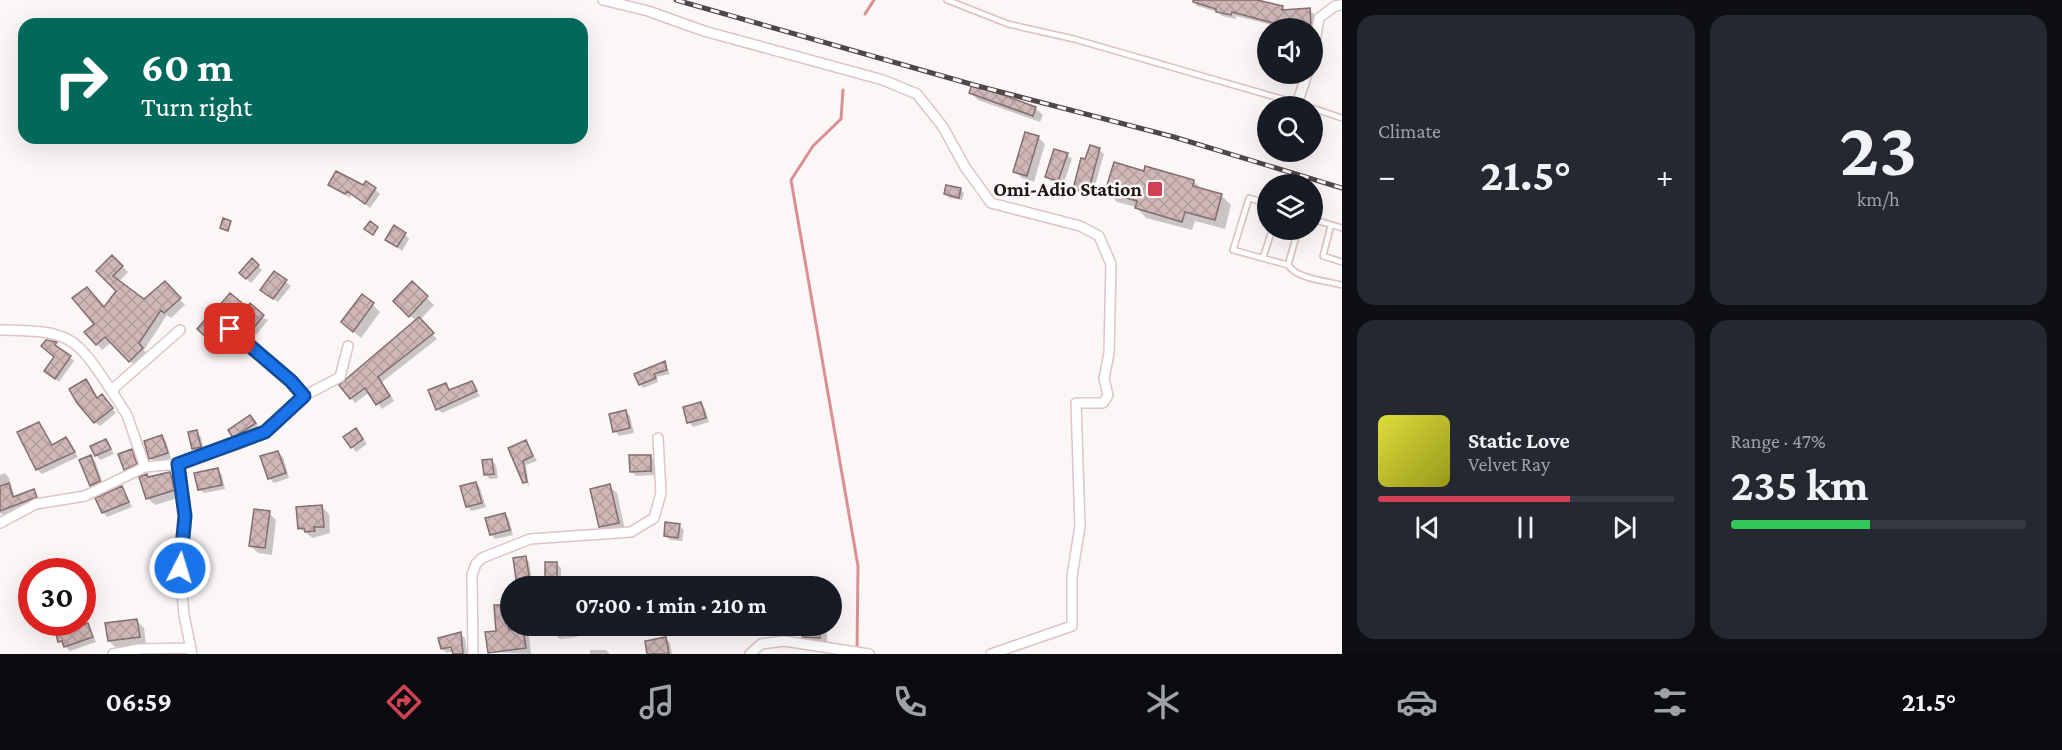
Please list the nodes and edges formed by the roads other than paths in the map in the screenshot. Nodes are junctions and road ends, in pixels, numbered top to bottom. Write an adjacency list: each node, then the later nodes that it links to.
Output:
1 (603, 0): 33 (street)
2 (947, 0): 5 (lane)
3 (1342, 5): 4 (street)
4 (1319, 18)
5 (1270, 96)
6 (1323, 112): 7 (lane)
7 (1342, 118)
8 (1257, 200): 14 (lane)
9 (1323, 222): 10 (lane)
10 (1332, 225): 11 (lane); 15 (lane)
11 (1342, 228)
12 (1269, 240): 14 (lane)
13 (1295, 240): 16 (lane)
14 (1263, 258): 16 (lane)
15 (1342, 261)
16 (1288, 264): 17 (lane)
17 (1342, 285)
18 (230, 329): 23 (street)
19 (0, 330): 22 (street)
20 (180, 330): 22 (street)
21 (348, 346): 23 (street)
22 (113, 393): 26 (street)
23 (304, 396): 25 (street)
24 (658, 438): 30 (street)
25 (178, 464): 26 (street); 28 (street)
26 (145, 467): 27 (street)
27 (0, 523)
28 (191, 651): 29 (street)
29 (113, 654)
30 (473, 654)
31 (750, 654): 32 (street)
32 (869, 654)
33 (991, 654)

